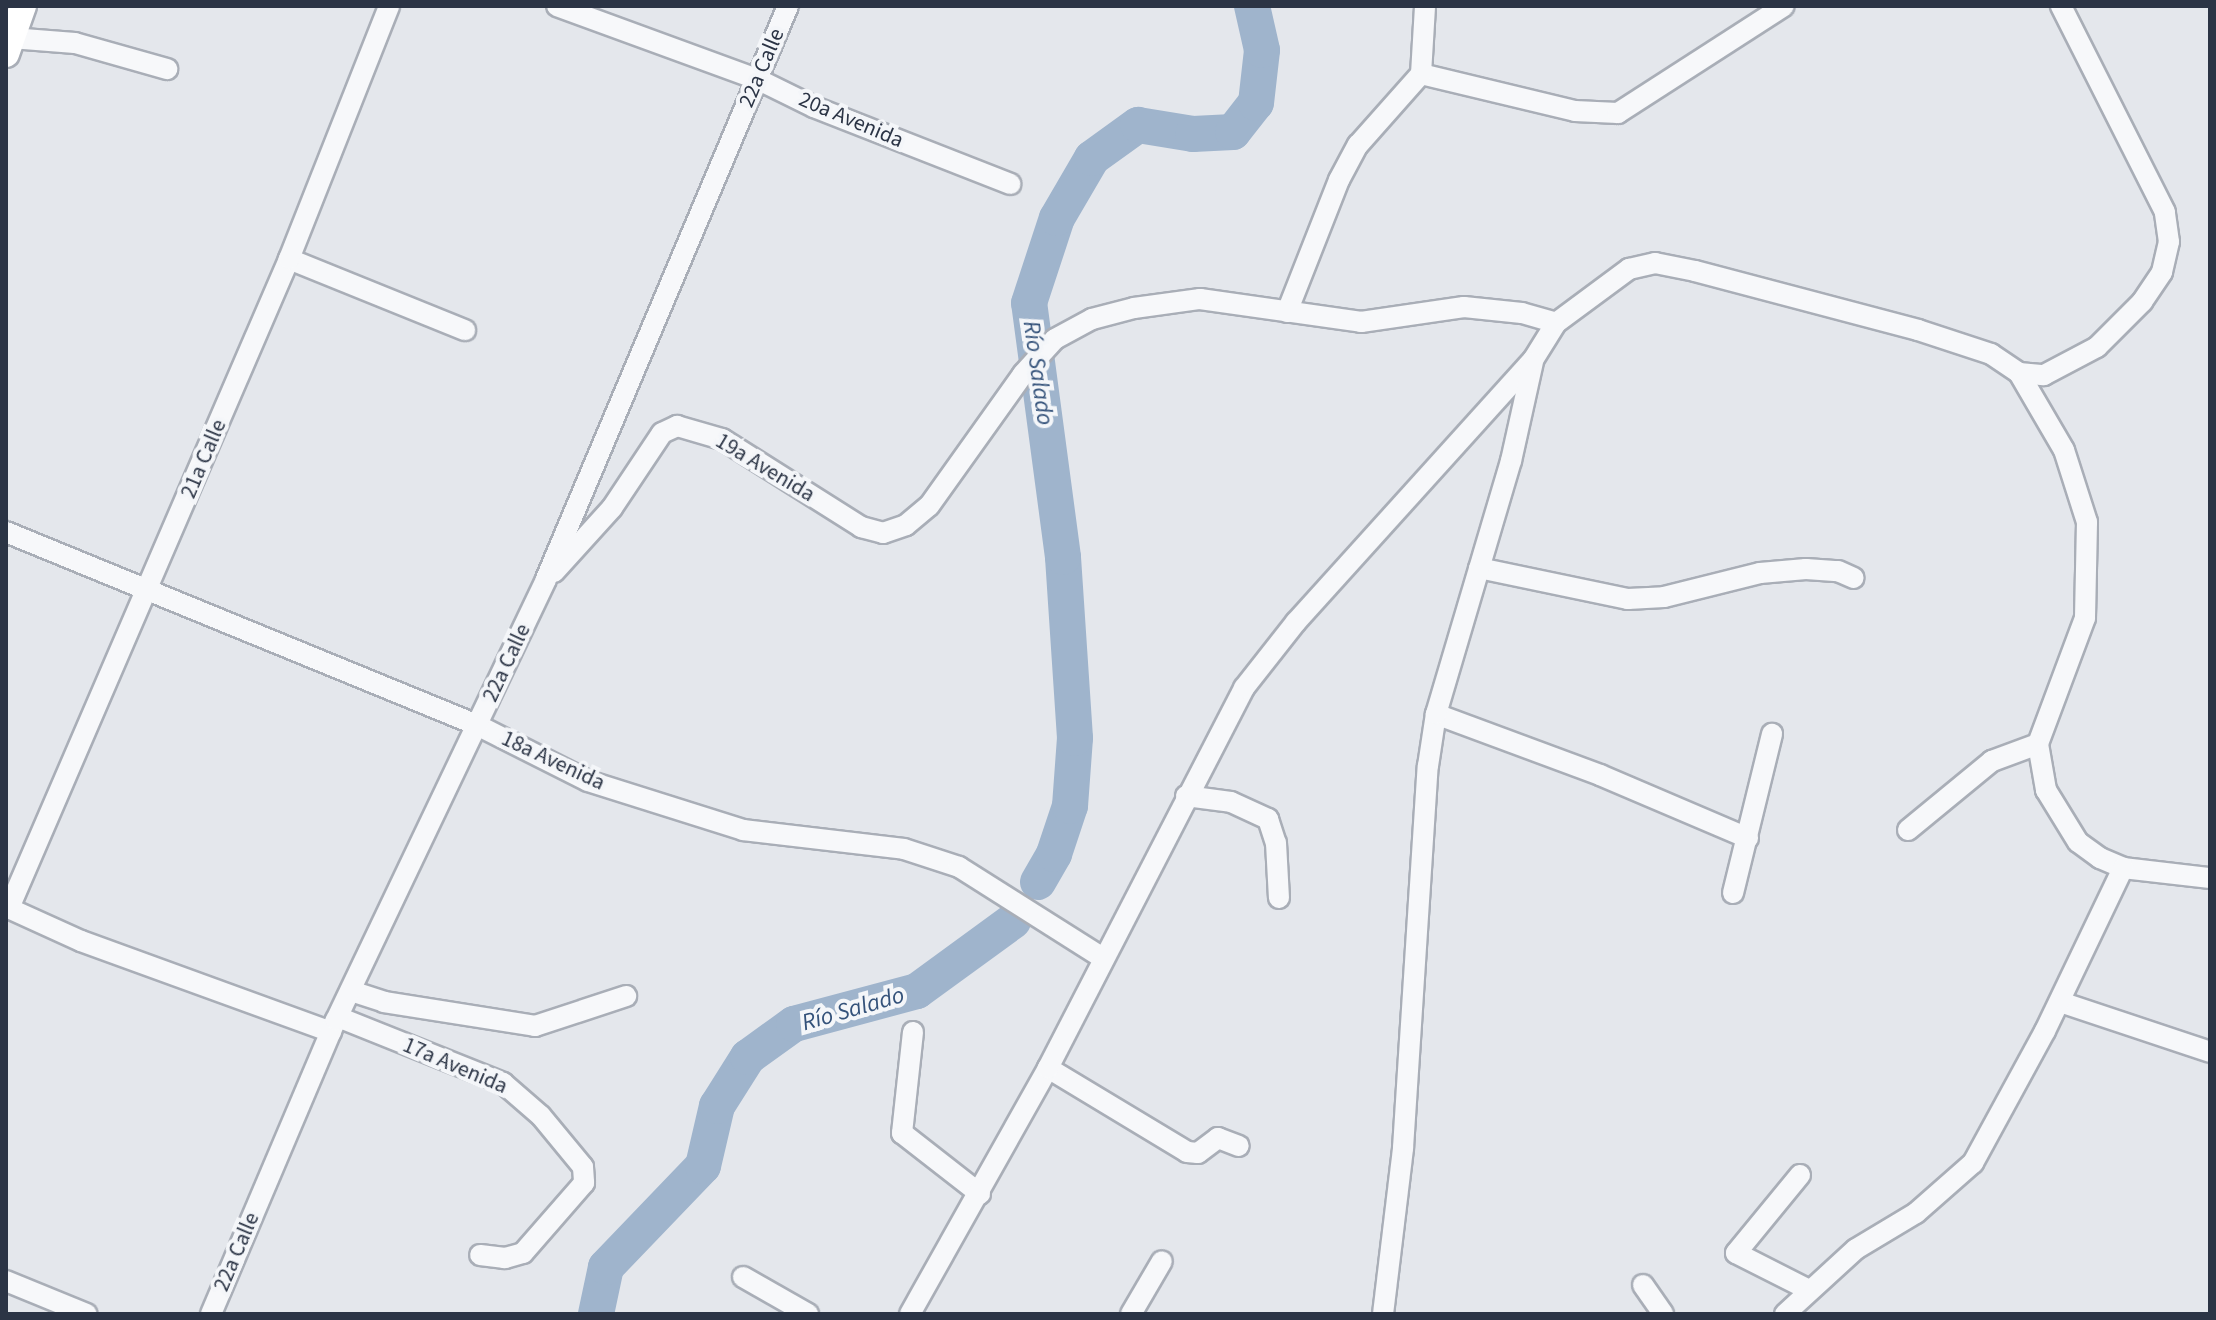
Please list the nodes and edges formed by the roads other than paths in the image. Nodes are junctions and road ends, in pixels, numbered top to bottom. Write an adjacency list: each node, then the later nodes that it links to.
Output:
1 (23, 6): 8 (main road)
2 (389, 6): 13 (street, 21a Calle)
3 (557, 6): 11 (street, 20a Avenida)
4 (788, 6): 11 (street, 22a Calle)
5 (1425, 6): 10 (street)
6 (1784, 6): 10 (street)
7 (2061, 6): 18 (street)
8 (9, 46): 9 (street)
9 (167, 69)
10 (1421, 74): 14 (street)
11 (757, 79): 12 (street, 20a Avenida); 24 (street, 22a Calle)
12 (1010, 184)
13 (289, 259): 16 (street); 25 (street, 21a Calle)
14 (1287, 312): 15 (street); 24 (street, 19a Avenida)
15 (1556, 323): 17 (street); 18 (street)
16 (465, 330)
17 (1533, 360): 19 (street); 20 (street)
18 (2019, 373): 29 (street)
19 (1495, 398): 20 (street); 30 (street)
20 (1521, 405): 22 (street)
21 (6, 532): 25 (street, 18a Avenida)
22 (1479, 568): 23 (street); 26 (street)
23 (1854, 578)
24 (546, 579): 27 (street, 22a Calle)
25 (148, 590): 27 (street, 18a Avenida); 37 (street, 21a Calle)
26 (1436, 714): 32 (street); 60 (street)
27 (477, 725): 38 (street, 18a Avenida); 39 (street, 22a Calle)
28 (1772, 734): 32 (street)
29 (2038, 744): 31 (street); 33 (street)
30 (1186, 796): 36 (street); 38 (street)
31 (1908, 830)
32 (1748, 838): 35 (street)
33 (2123, 868): 34 (street); 41 (street)
34 (2210, 878)
35 (1733, 893)
36 (1279, 898)
37 (7, 908): 42 (street, 17a Avenida)
38 (1103, 958): 45 (street)
39 (351, 991): 40 (street); 42 (street, 22a Calle)
40 (626, 996)
41 (2060, 1002): 44 (street); 54 (street)
42 (335, 1024): 49 (street, 17a Avenida); 56 (street, 22a Calle)
43 (913, 1032): 48 (street)
44 (2210, 1052)
45 (1048, 1068): 46 (street); 48 (street)
46 (1239, 1146)
47 (1800, 1175): 54 (street)
48 (980, 1194): 58 (street)
49 (480, 1255)
50 (1162, 1261): 59 (street)
51 (743, 1277): 57 (street)
52 (6, 1281): 55 (street)
53 (1643, 1285): 61 (street)
54 (1807, 1289): 62 (street)
55 (87, 1314)
56 (211, 1314)
57 (808, 1314)
58 (910, 1314)
59 (1131, 1314)
60 (1383, 1314)
61 (1663, 1314)
62 (1785, 1314)

